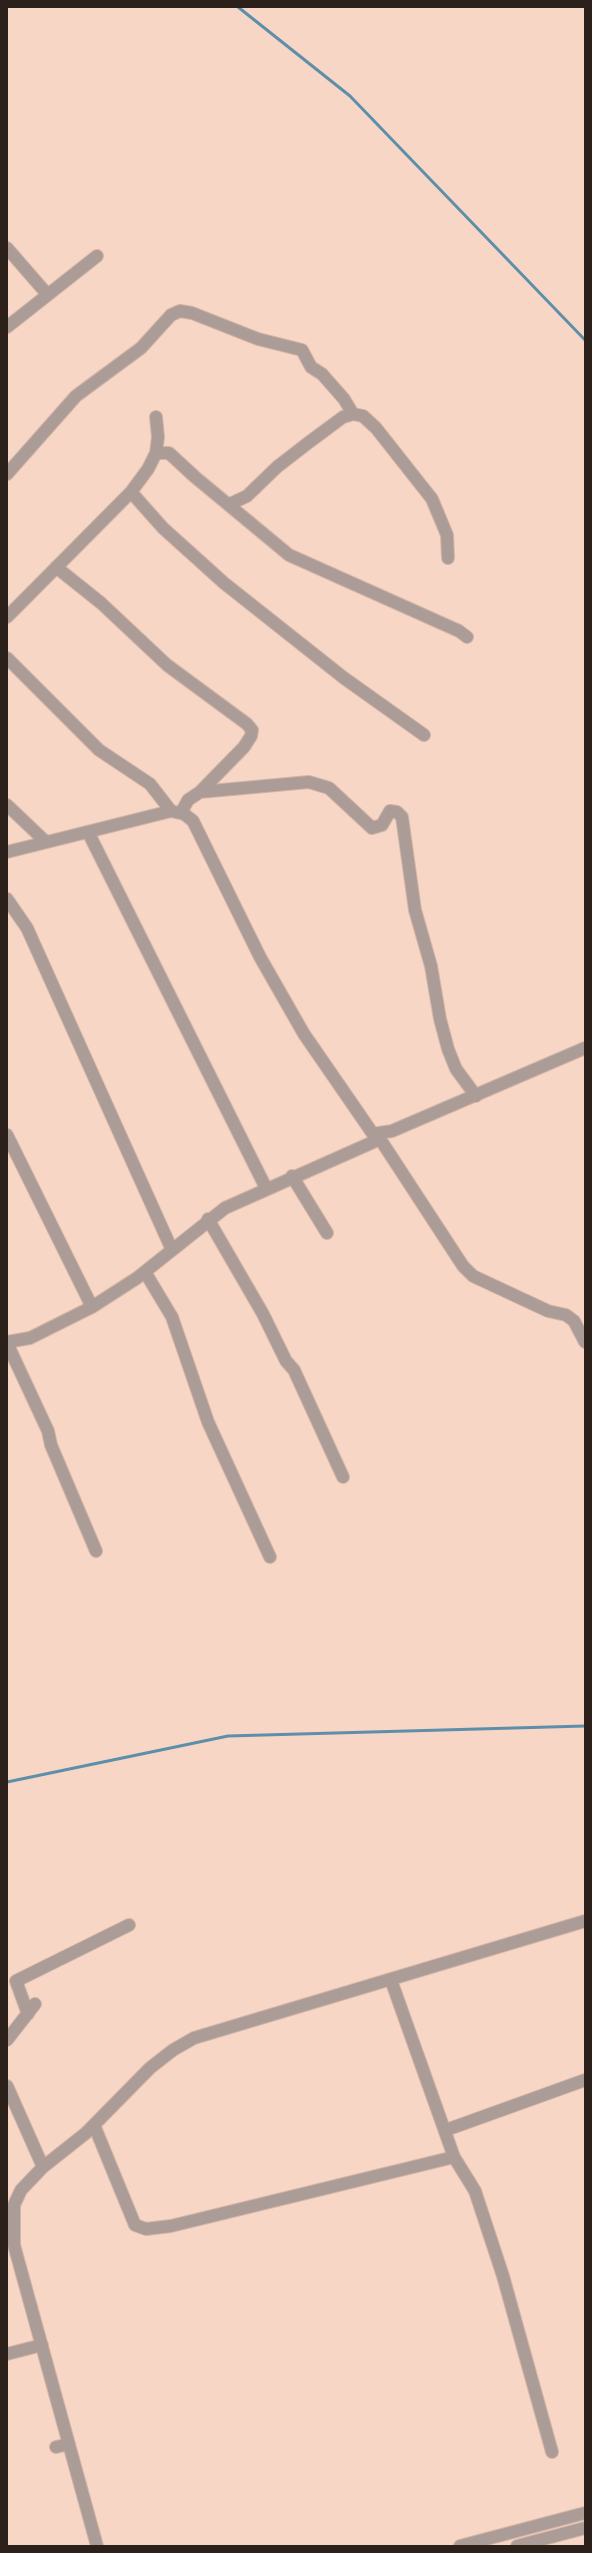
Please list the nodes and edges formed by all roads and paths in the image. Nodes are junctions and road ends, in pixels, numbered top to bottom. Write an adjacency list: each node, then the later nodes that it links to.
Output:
1 (7, 248): 3 (street)
2 (97, 256): 3 (street)
3 (47, 294): 4 (street)
4 (7, 327)
5 (353, 414): 8 (street); 10 (street); 11 (street)
6 (156, 417): 7 (street)
7 (156, 453): 9 (street); 10 (street)
8 (7, 474)
9 (131, 492): 12 (street); 16 (street)
10 (230, 504): 14 (street)
11 (448, 558)
12 (56, 567): 13 (street); 17 (street)
13 (7, 617)
14 (467, 637)
15 (7, 658): 19 (street)
16 (424, 735)
17 (200, 792): 19 (street); 25 (street)
18 (7, 805): 21 (street)
19 (176, 812): 20 (street); 27 (street)
20 (88, 832): 21 (street); 29 (street)
21 (46, 842): 22 (street)
22 (7, 852)
23 (7, 899): 32 (street)
24 (585, 1048): 25 (street)
25 (476, 1096): 27 (street)
26 (7, 1135): 34 (street)
27 (380, 1136): 28 (street); 36 (street)
28 (292, 1176): 29 (street); 31 (street)
29 (266, 1188): 30 (street)
30 (208, 1219): 32 (street); 37 (street)
31 (327, 1233)
32 (172, 1250): 33 (street)
33 (145, 1272): 34 (street); 39 (street)
34 (92, 1307): 35 (street)
35 (7, 1342): 38 (street)
36 (585, 1342)
37 (343, 1477)
38 (96, 1552)
39 (270, 1557)
40 (585, 1921): 42 (street)
41 (129, 1924): 44 (street)
42 (391, 1980): 48 (street); 49 (street)
43 (35, 2004): 44 (street)
44 (28, 2014): 45 (street)
45 (7, 2040)
46 (585, 2080): 49 (street)
47 (7, 2086): 51 (street)
48 (94, 2125): 50 (street); 51 (street)
49 (446, 2130): 50 (street)
50 (454, 2156): 57 (street)
51 (43, 2167): 52 (street)
52 (10, 2246): 53 (street)
53 (42, 2345): 54 (street); 55 (street)
54 (7, 2354)
55 (69, 2444): 56 (street); 60 (street)
56 (56, 2447)
57 (552, 2452)
58 (585, 2513): 61 (street)
59 (585, 2528): 62 (street)
60 (97, 2546)
61 (460, 2546)
62 (517, 2546)

